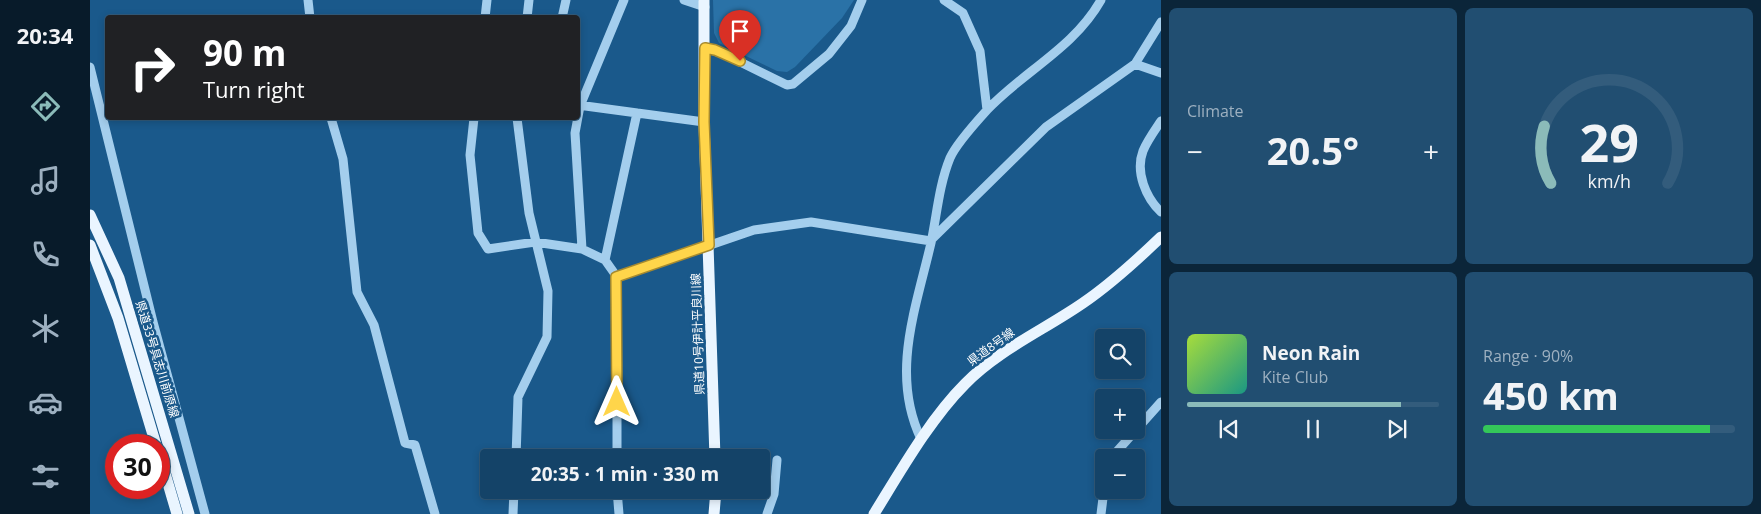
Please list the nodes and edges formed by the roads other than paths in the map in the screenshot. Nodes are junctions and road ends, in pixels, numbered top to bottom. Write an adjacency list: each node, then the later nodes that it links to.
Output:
1 (308, 0): 11 (street)
2 (487, 0): 12 (street)
3 (528, 0): 13 (street)
4 (566, 0): 14 (street)
5 (624, 0): 20 (street)
6 (684, 0): 10 (street)
7 (944, 0): 22 (street)
8 (1101, 0): 22 (street)
9 (860, 1): 16 (street)
10 (704, 4): 16 (main road, 県道10号伊計平良川線)
11 (310, 15)
12 (485, 15)
13 (527, 15)
14 (563, 15)
15 (1161, 22): 17 (street)
16 (705, 48): 29 (main road, 県道10号伊計平良川線)
17 (1135, 64): 19 (street); 33 (street)
18 (90, 67): 57 (street)
19 (1161, 73)
20 (580, 103)
21 (580, 105): 23 (street)
22 (987, 110): 33 (street)
23 (637, 113): 29 (street); 38 (street)
24 (332, 120): 58 (street)
25 (474, 120): 34 (street)
26 (517, 120): 34 (street)
27 (577, 120): 37 (street)
28 (1161, 121): 30 (street)
29 (704, 122): 36 (main road, 県道10号伊計平良川線)
30 (1161, 212)
31 (90, 215): 56 (main road, 県道33号具志川前原線)
32 (1161, 237): 43 (main road, 県道8号線)
33 (931, 240): 36 (street); 43 (street)
34 (536, 242): 37 (street); 45 (street)
35 (90, 245): 42 (main road, 県道33号具志川前原線)
36 (709, 245): 39 (street); 47 (main road, 県道10号伊計平良川線)
37 (582, 249): 38 (street)
38 (605, 260): 39 (street)
39 (616, 277): 46 (street)
40 (1161, 402): 41 (street)
41 (1145, 420)
42 (153, 434)
43 (921, 439): 63 (main road, 県道8号線)
44 (1128, 439): 48 (street)
45 (516, 449)
46 (617, 449)
47 (715, 449)
48 (1119, 449)
49 (777, 460): 62 (street)
50 (170, 490): 55 (main road)
51 (514, 499): 59 (street)
52 (618, 499): 60 (street)
53 (715, 499): 61 (main road)
54 (1103, 499): 64 (street)
55 (177, 514)
56 (189, 514)
57 (205, 514)
58 (435, 514)
59 (514, 514)
60 (619, 514)
61 (714, 514)
62 (767, 514)
63 (874, 514)
64 (1101, 514)

